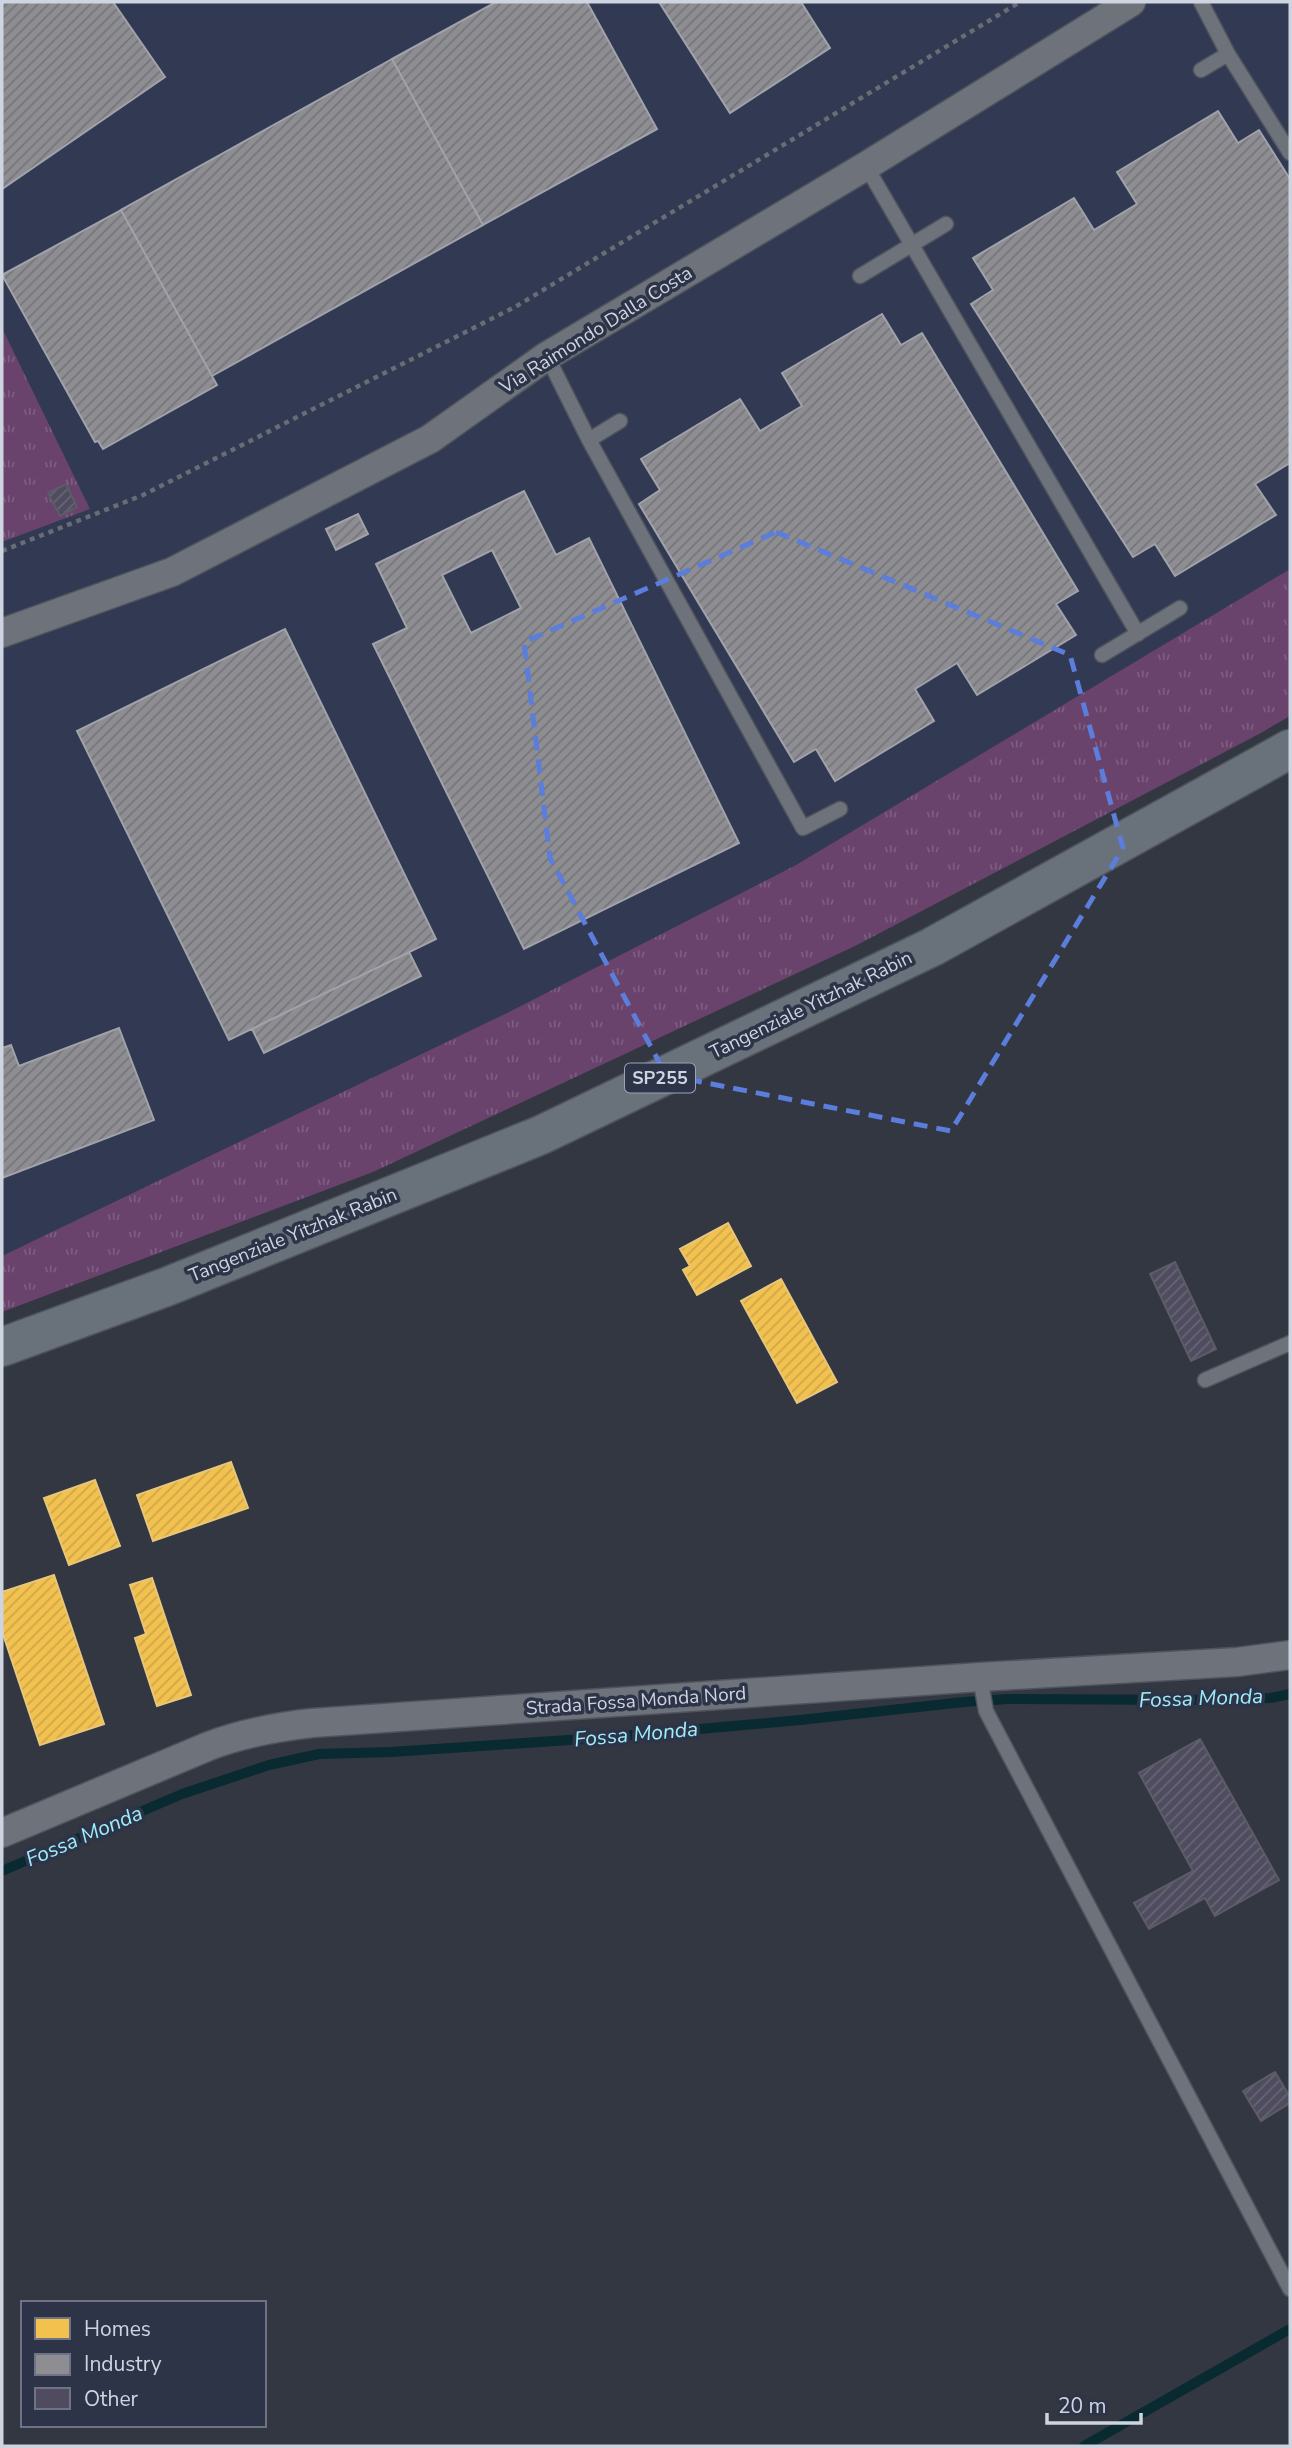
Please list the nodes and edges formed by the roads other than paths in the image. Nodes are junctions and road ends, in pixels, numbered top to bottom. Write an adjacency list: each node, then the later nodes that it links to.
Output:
1 (1131, 2): 6 (street, Via Raimondo Dalla Costa)
2 (1200, 2): 3 (lane)
3 (1228, 54): 4 (lane); 5 (lane)
4 (1201, 70)
5 (1290, 153)
6 (866, 166): 8 (lane); 10 (street, Via Raimondo Dalla Costa)
7 (946, 224): 8 (lane)
8 (911, 246): 9 (lane); 15 (lane)
9 (860, 276)
10 (547, 356): 12 (lane); 14 (street, Via Raimondo Dalla Costa)
11 (620, 421): 12 (lane)
12 (589, 440): 18 (lane)
13 (1180, 608): 15 (lane)
14 (2, 633)
15 (1138, 634): 16 (lane)
16 (1102, 655)
17 (1290, 749): 20 (main road, Tangenziale Yitzhak Rabin / SP255)
18 (840, 809)
19 (1290, 1343): 21 (lane)
20 (2, 1347)
21 (1205, 1380)
22 (1290, 1655): 23 (street, Strada Fossa Monda Nord)
23 (981, 1682): 24 (street, Strada Fossa Monda Nord); 25 (lane)
24 (2, 1833)
25 (1290, 2289)

